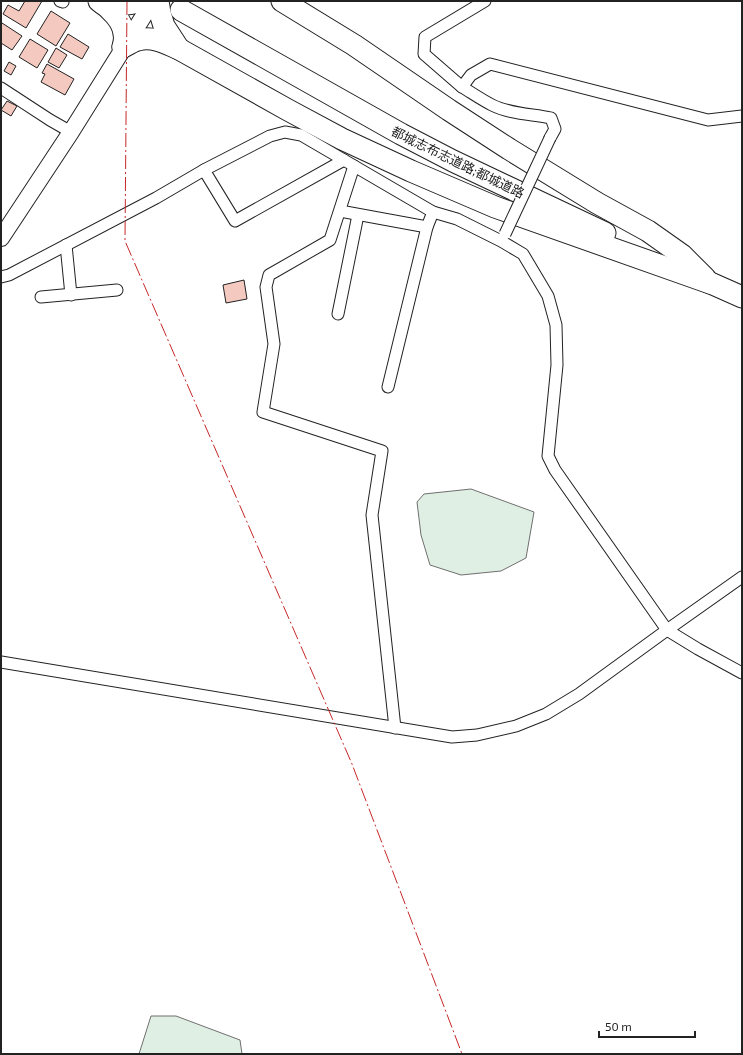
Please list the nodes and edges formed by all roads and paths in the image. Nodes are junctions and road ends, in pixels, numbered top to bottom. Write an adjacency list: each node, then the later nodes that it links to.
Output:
1 (143, 1): 5 (highway)
2 (153, 1): 8 (street)
3 (158, 1): 9 (highway)
4 (282, 1): 25 (highway)
5 (100, 2): 8 (highway)
6 (477, 3): 10 (street)
7 (181, 10): 25 (highway, 都城志布志道路;都城道路)
8 (123, 48): 9 (highway); 13 (street)
9 (179, 49): 25 (highway)
10 (462, 87): 12 (street); 21 (street, bridge)
11 (1, 88): 13 (street)
12 (742, 116)
13 (71, 132): 22 (street)
14 (344, 160): 15 (street); 16 (street); 16 (street)
15 (354, 166): 17 (street); 18 (street)
16 (204, 170): 23 (street)
17 (340, 211): 19 (street); 36 (street)
18 (433, 212): 20 (street); 21 (street)
19 (358, 215): 20 (street); 30 (street)
20 (427, 227): 31 (street)
21 (503, 237): 33 (street)
22 (1, 238)
23 (66, 245): 24 (street); 27 (street)
24 (1, 277)
25 (710, 283): 29 (highway, 都城志布志道路;都城道路)
26 (117, 290): 27 (street)
27 (71, 294): 28 (street)
28 (41, 297)
29 (742, 297)
30 (338, 314)
31 (388, 387)
32 (742, 577): 33 (street)
33 (667, 630): 35 (street); 36 (street)
34 (1, 662): 36 (street)
35 (742, 673)
36 (395, 728)

